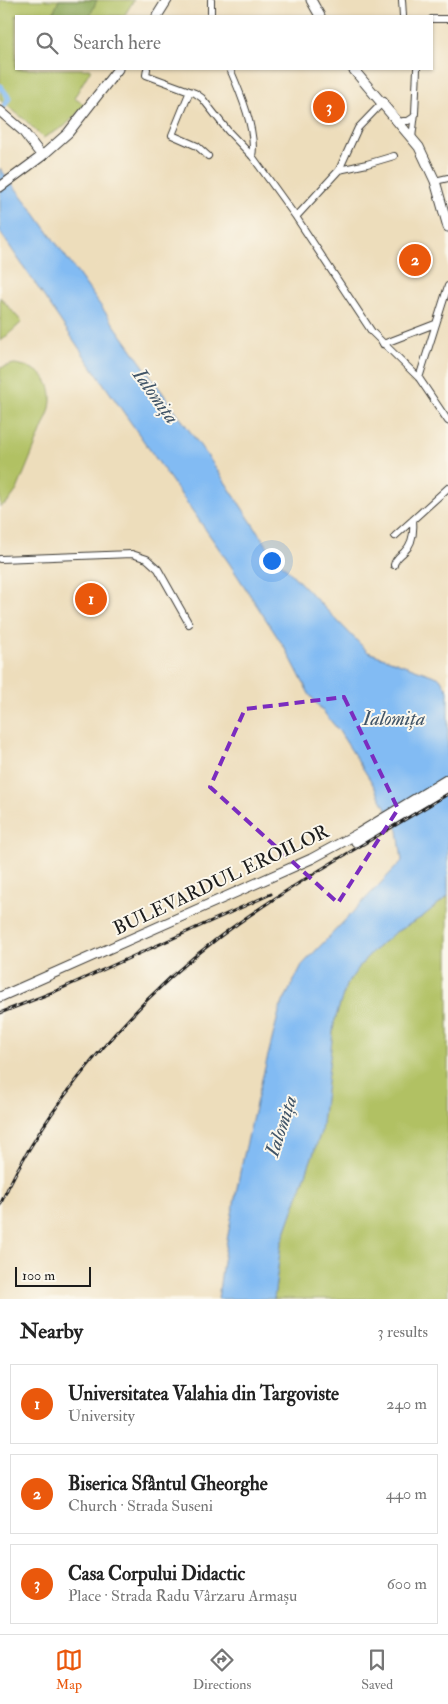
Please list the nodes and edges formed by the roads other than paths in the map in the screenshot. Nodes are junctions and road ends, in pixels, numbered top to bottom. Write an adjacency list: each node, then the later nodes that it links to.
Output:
1 (167, 0): 6 (main road)
2 (211, 0): 7 (street)
3 (312, 0): 8 (main road)
4 (316, 0): 9 (main road)
5 (402, 0): 10 (street)
6 (158, 15)
7 (212, 15)
8 (320, 15)
9 (324, 15)
10 (403, 15)
11 (433, 19): 12 (street)
12 (448, 19)
13 (117, 70): 25 (main road)
14 (147, 70): 19 (street)
15 (230, 70): 27 (street)
16 (354, 70): 20 (main road)
17 (359, 70): 20 (main road)
18 (417, 70): 22 (street)
19 (190, 91): 26 (street); 27 (street)
20 (383, 102): 23 (main road); 24 (main road); 29 (street)
21 (0, 111): 25 (main road)
22 (414, 117): 23 (street); 24 (street)
23 (402, 121): 24 (main road)
24 (412, 135): 30 (main road)
25 (39, 152): 31 (main road)
26 (208, 156)
27 (252, 156): 33 (street)
28 (394, 156): 29 (street)
29 (339, 170): 33 (street)
30 (441, 180): 32 (main road); 34 (main road)
31 (0, 187)
32 (448, 212)
33 (296, 217): 37 (street)
34 (448, 227)
35 (448, 286): 36 (street)
36 (435, 324): 37 (street); 38 (street)
37 (383, 344): 38 (street)
38 (419, 378): 39 (street)
39 (448, 421)
40 (448, 488): 41 (street)
41 (413, 520): 42 (street); 44 (street)
42 (395, 536)
43 (0, 559): 45 (street)
44 (394, 565)
45 (189, 624)
46 (448, 779): 48 (main road, BULEVARDUL EROILOR)
47 (448, 787): 48 (main road, BULEVARDUL EROILOR)
48 (360, 836): 49 (main road, BULEVARDUL EROILOR); 50 (main road, BULEVARDUL EROILOR)
49 (0, 997)
50 (0, 1002)

